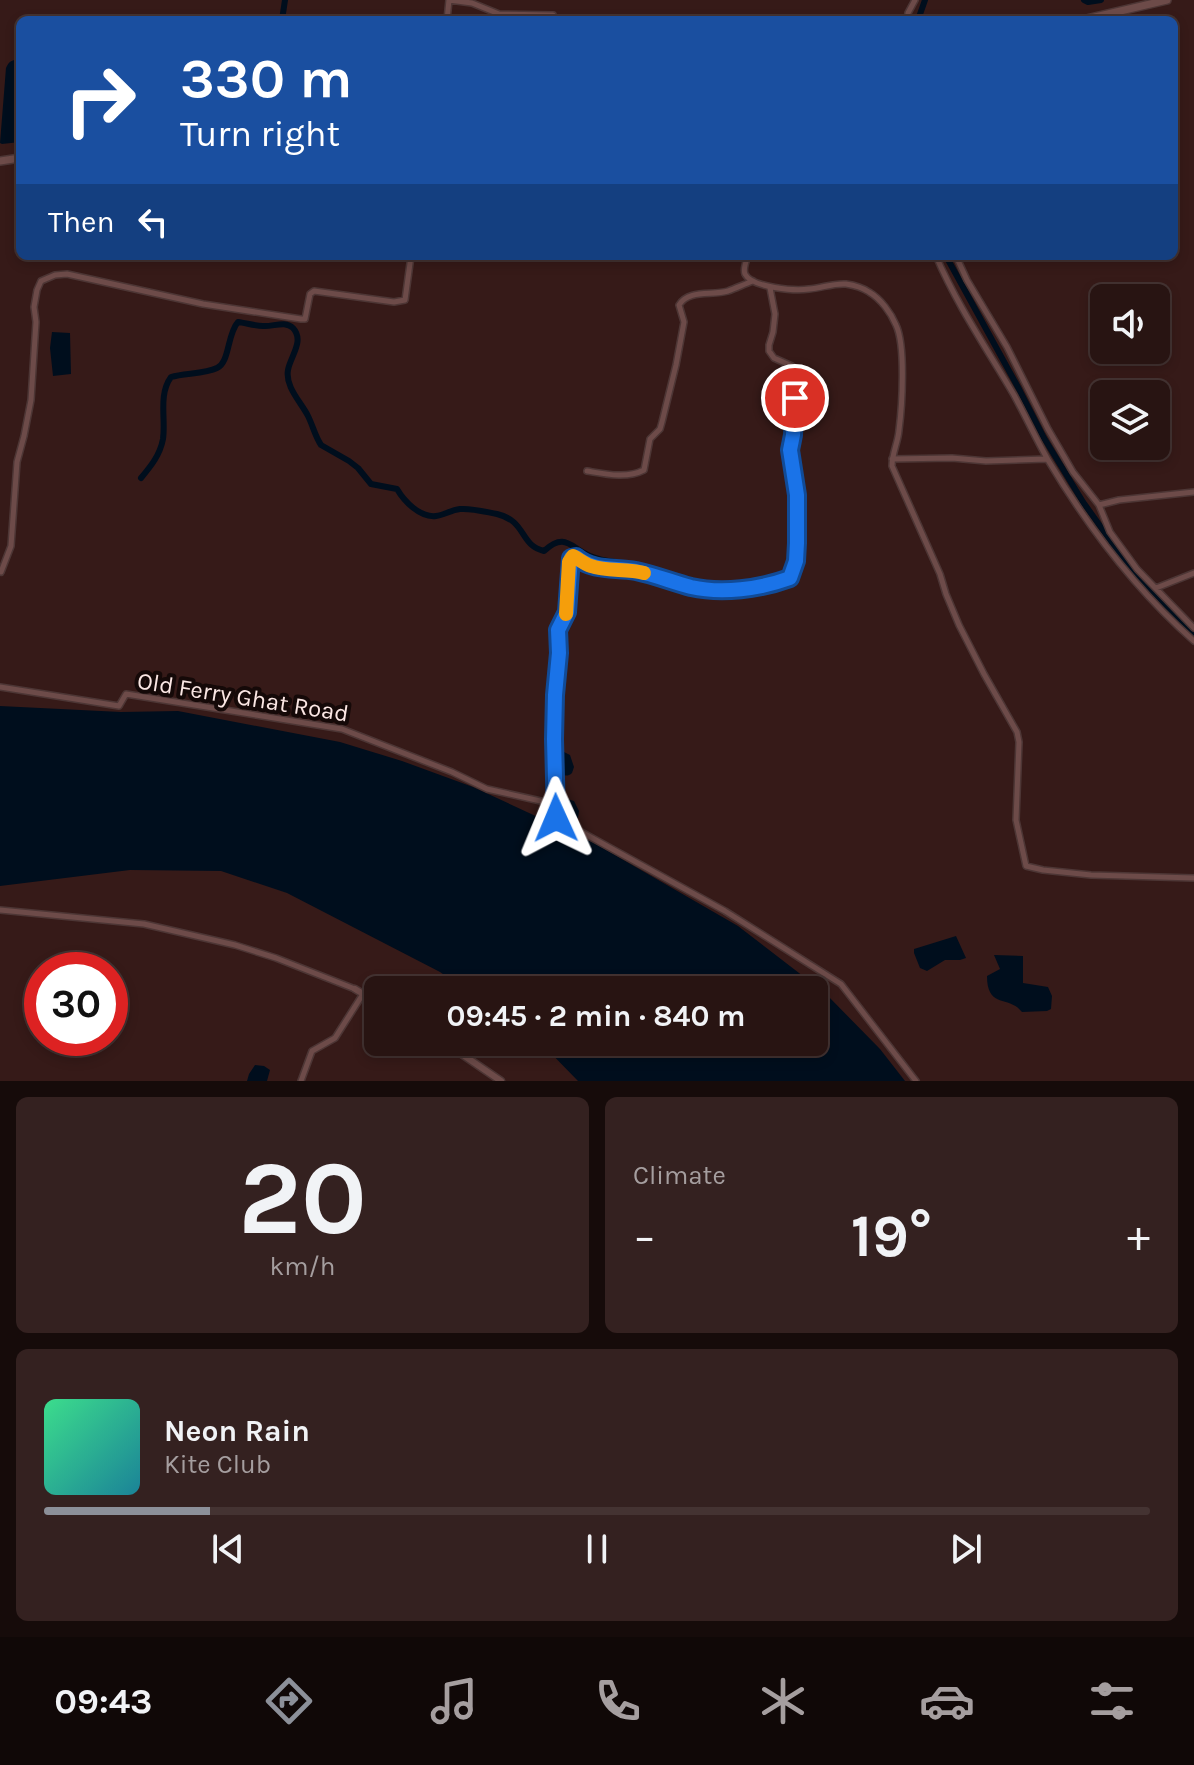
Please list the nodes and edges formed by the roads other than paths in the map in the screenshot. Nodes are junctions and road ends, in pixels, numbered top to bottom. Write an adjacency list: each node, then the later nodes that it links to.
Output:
1 (449, 0): 3 (street)
2 (1167, 0): 4 (main road)
3 (553, 15)
4 (1099, 16)
5 (410, 260): 16 (street)
6 (747, 260): 9 (street)
7 (938, 260): 12 (street)
8 (958, 260): 15 (street)
9 (753, 281): 10 (street); 13 (street)
10 (770, 288): 11 (street); 22 (street)
11 (892, 459): 12 (street); 23 (street)
12 (1047, 459): 20 (street)
13 (587, 471)
14 (1194, 492): 15 (street)
15 (1099, 505): 18 (street)
16 (0, 573)
17 (1194, 573): 18 (street)
18 (1156, 588): 19 (street)
19 (1194, 628)
20 (1194, 641)
21 (0, 687): 22 (street, Old Ferry Ghat Road)
22 (554, 804): 30 (street)
23 (1194, 878)
24 (0, 910): 25 (street)
25 (355, 989): 26 (street)
26 (363, 994): 28 (street)
27 (464, 1056): 29 (street)
28 (301, 1081)
29 (501, 1081)
30 (916, 1081)

